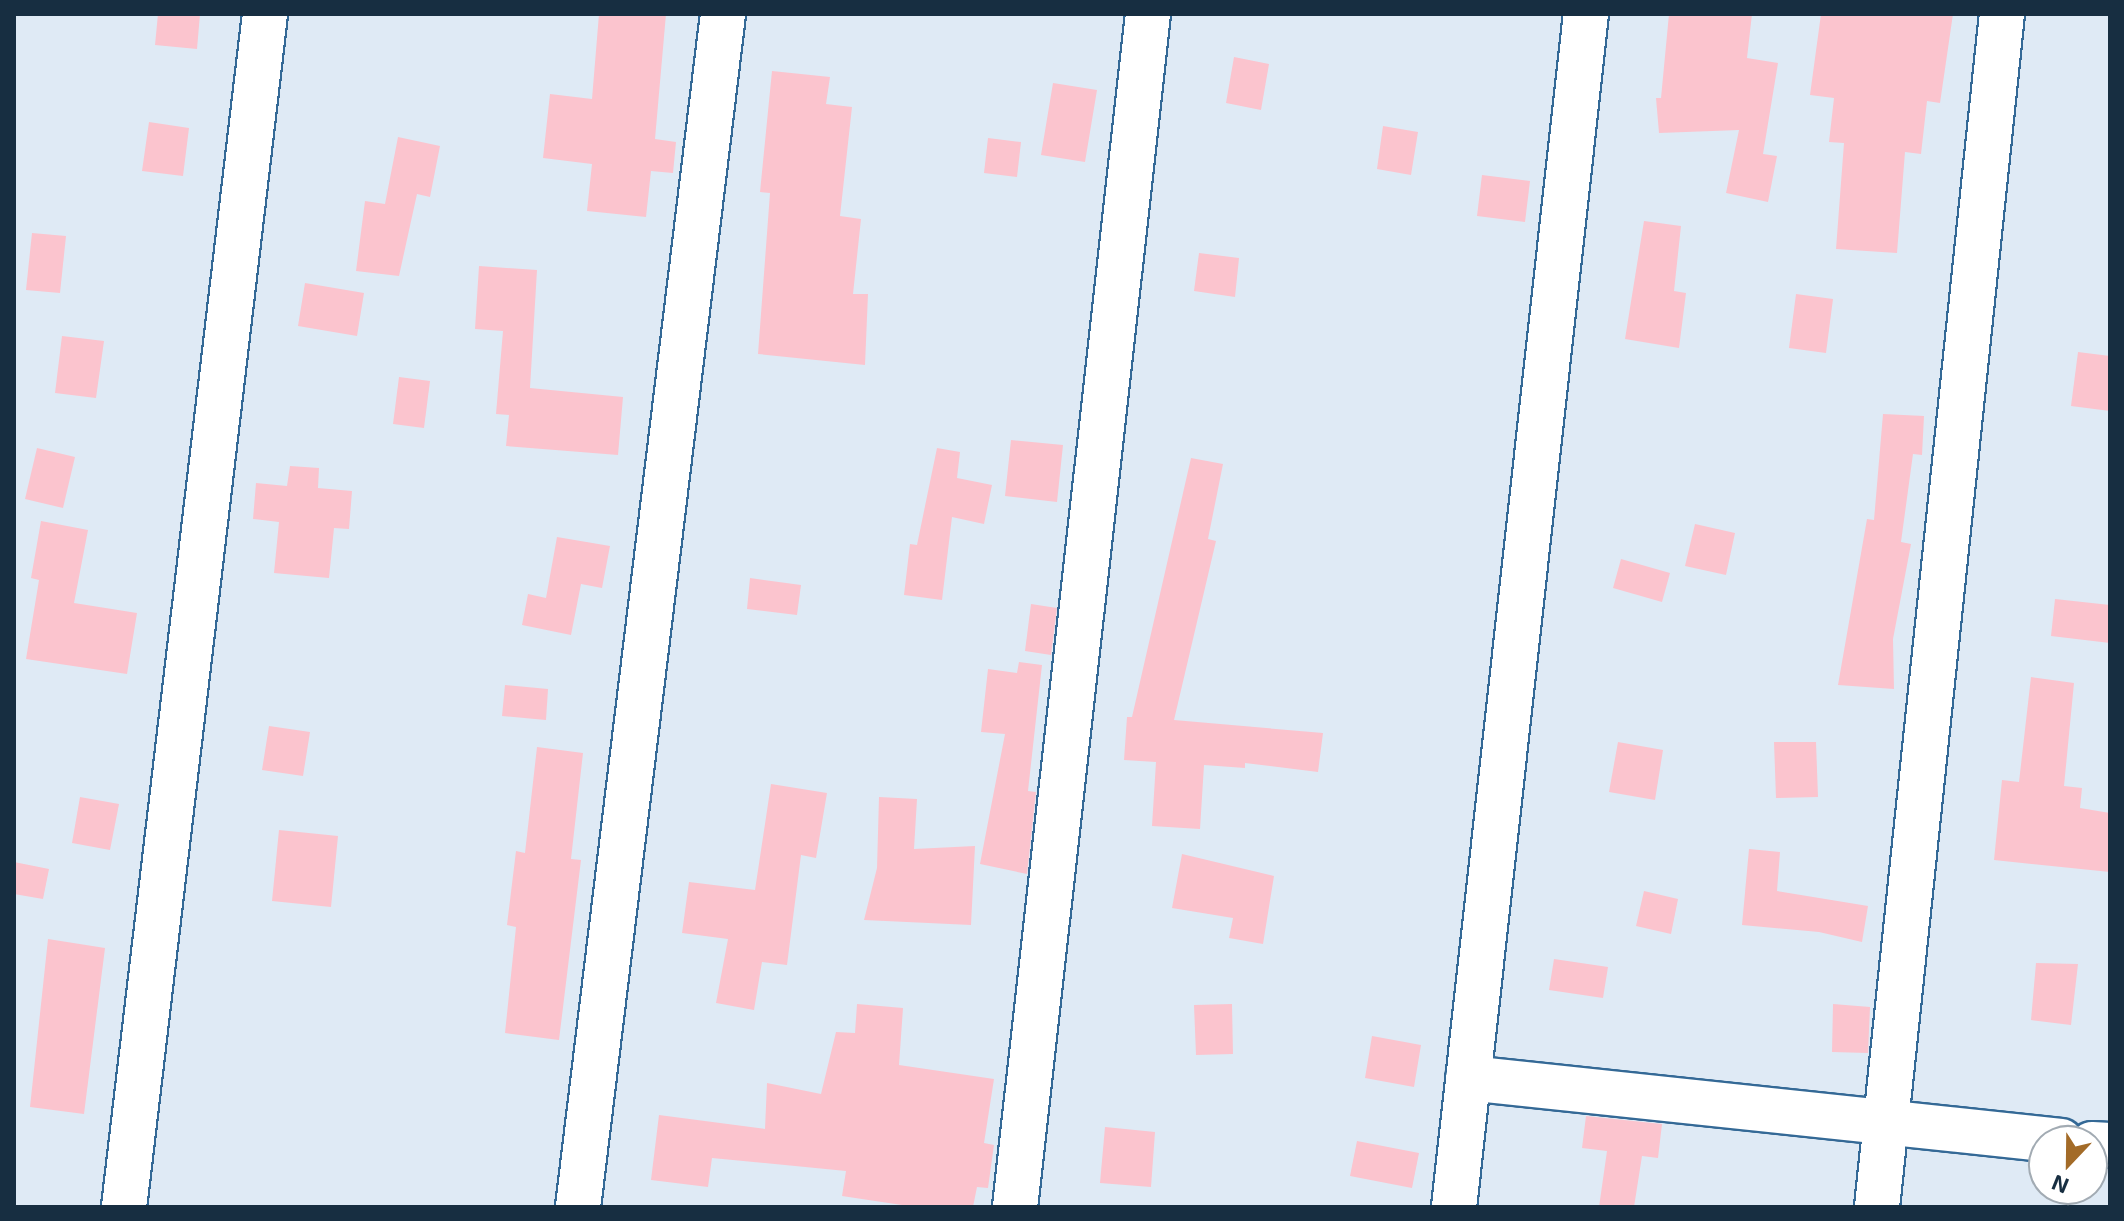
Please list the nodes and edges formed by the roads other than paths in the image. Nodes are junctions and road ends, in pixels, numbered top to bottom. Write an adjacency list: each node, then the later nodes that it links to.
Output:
1 (265, 14): 9 (street)
2 (723, 14): 10 (street)
3 (1148, 14): 11 (street)
4 (1586, 14): 6 (street)
5 (2002, 14): 7 (street)
6 (1468, 1078): 7 (street); 12 (street)
7 (1884, 1124): 8 (street); 13 (street)
8 (2028, 1138)
9 (124, 1207)
10 (578, 1207)
11 (1015, 1207)
12 (1454, 1207)
13 (1877, 1207)

